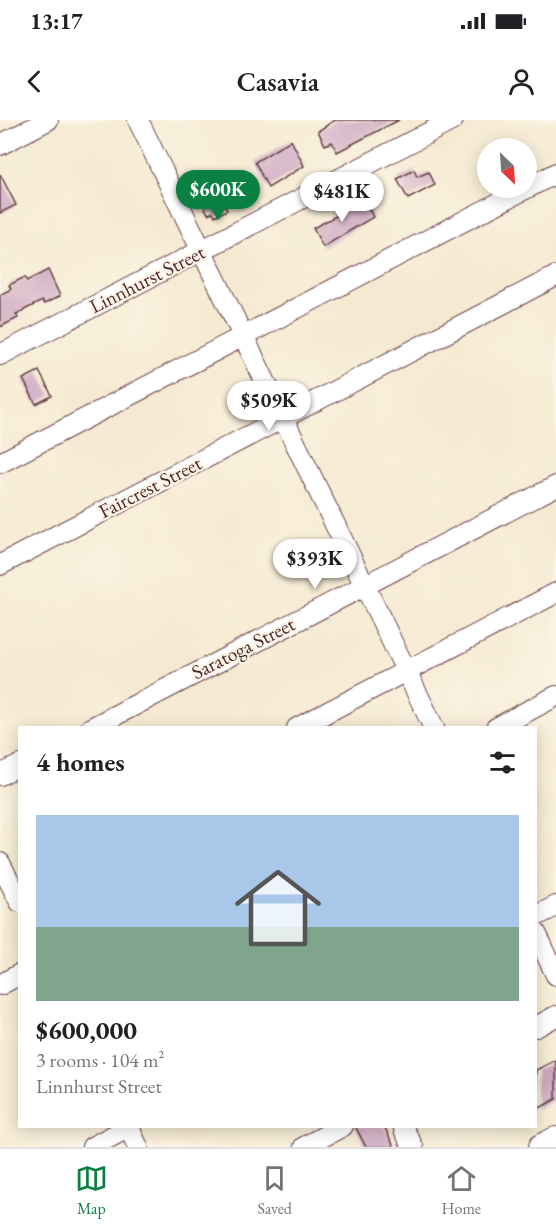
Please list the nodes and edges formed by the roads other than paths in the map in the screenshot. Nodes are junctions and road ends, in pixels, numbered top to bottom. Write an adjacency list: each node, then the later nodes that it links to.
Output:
1 (48, 120): 4 (street)
2 (138, 120): 6 (street)
3 (453, 120): 6 (street, Linnhurst Street)
4 (0, 145)
5 (556, 172): 8 (street)
6 (201, 250): 8 (street); 9 (street, Linnhurst Street)
7 (556, 276): 10 (street, Faircrest Street)
8 (243, 336): 10 (street); 11 (street)
9 (0, 355)
10 (283, 418): 13 (street, Faircrest Street); 14 (street)
11 (0, 463)
12 (556, 486): 14 (street, Saratoga Street)
13 (0, 565)
14 (364, 585): 16 (street); 18 (street, Saratoga Street)
15 (556, 593): 16 (street)
16 (406, 670): 19 (street); 20 (street)
17 (556, 696): 21 (street)
18 (95, 726)
19 (301, 726)
20 (433, 726)
21 (500, 726)
22 (18, 766): 23 (street)
23 (0, 775)
24 (7, 874): 25 (street)
25 (18, 898)
26 (556, 906): 27 (street)
27 (537, 916)
28 (537, 935): 30 (street)
29 (18, 975): 31 (street)
30 (556, 975)
31 (0, 984)
32 (556, 1016): 33 (street)
33 (537, 1026)
34 (127, 1128): 38 (street)
35 (129, 1128): 39 (street)
36 (339, 1128): 40 (street)
37 (556, 1140): 41 (main road)
38 (92, 1147)
39 (138, 1147)
40 (304, 1147)
41 (542, 1147)

